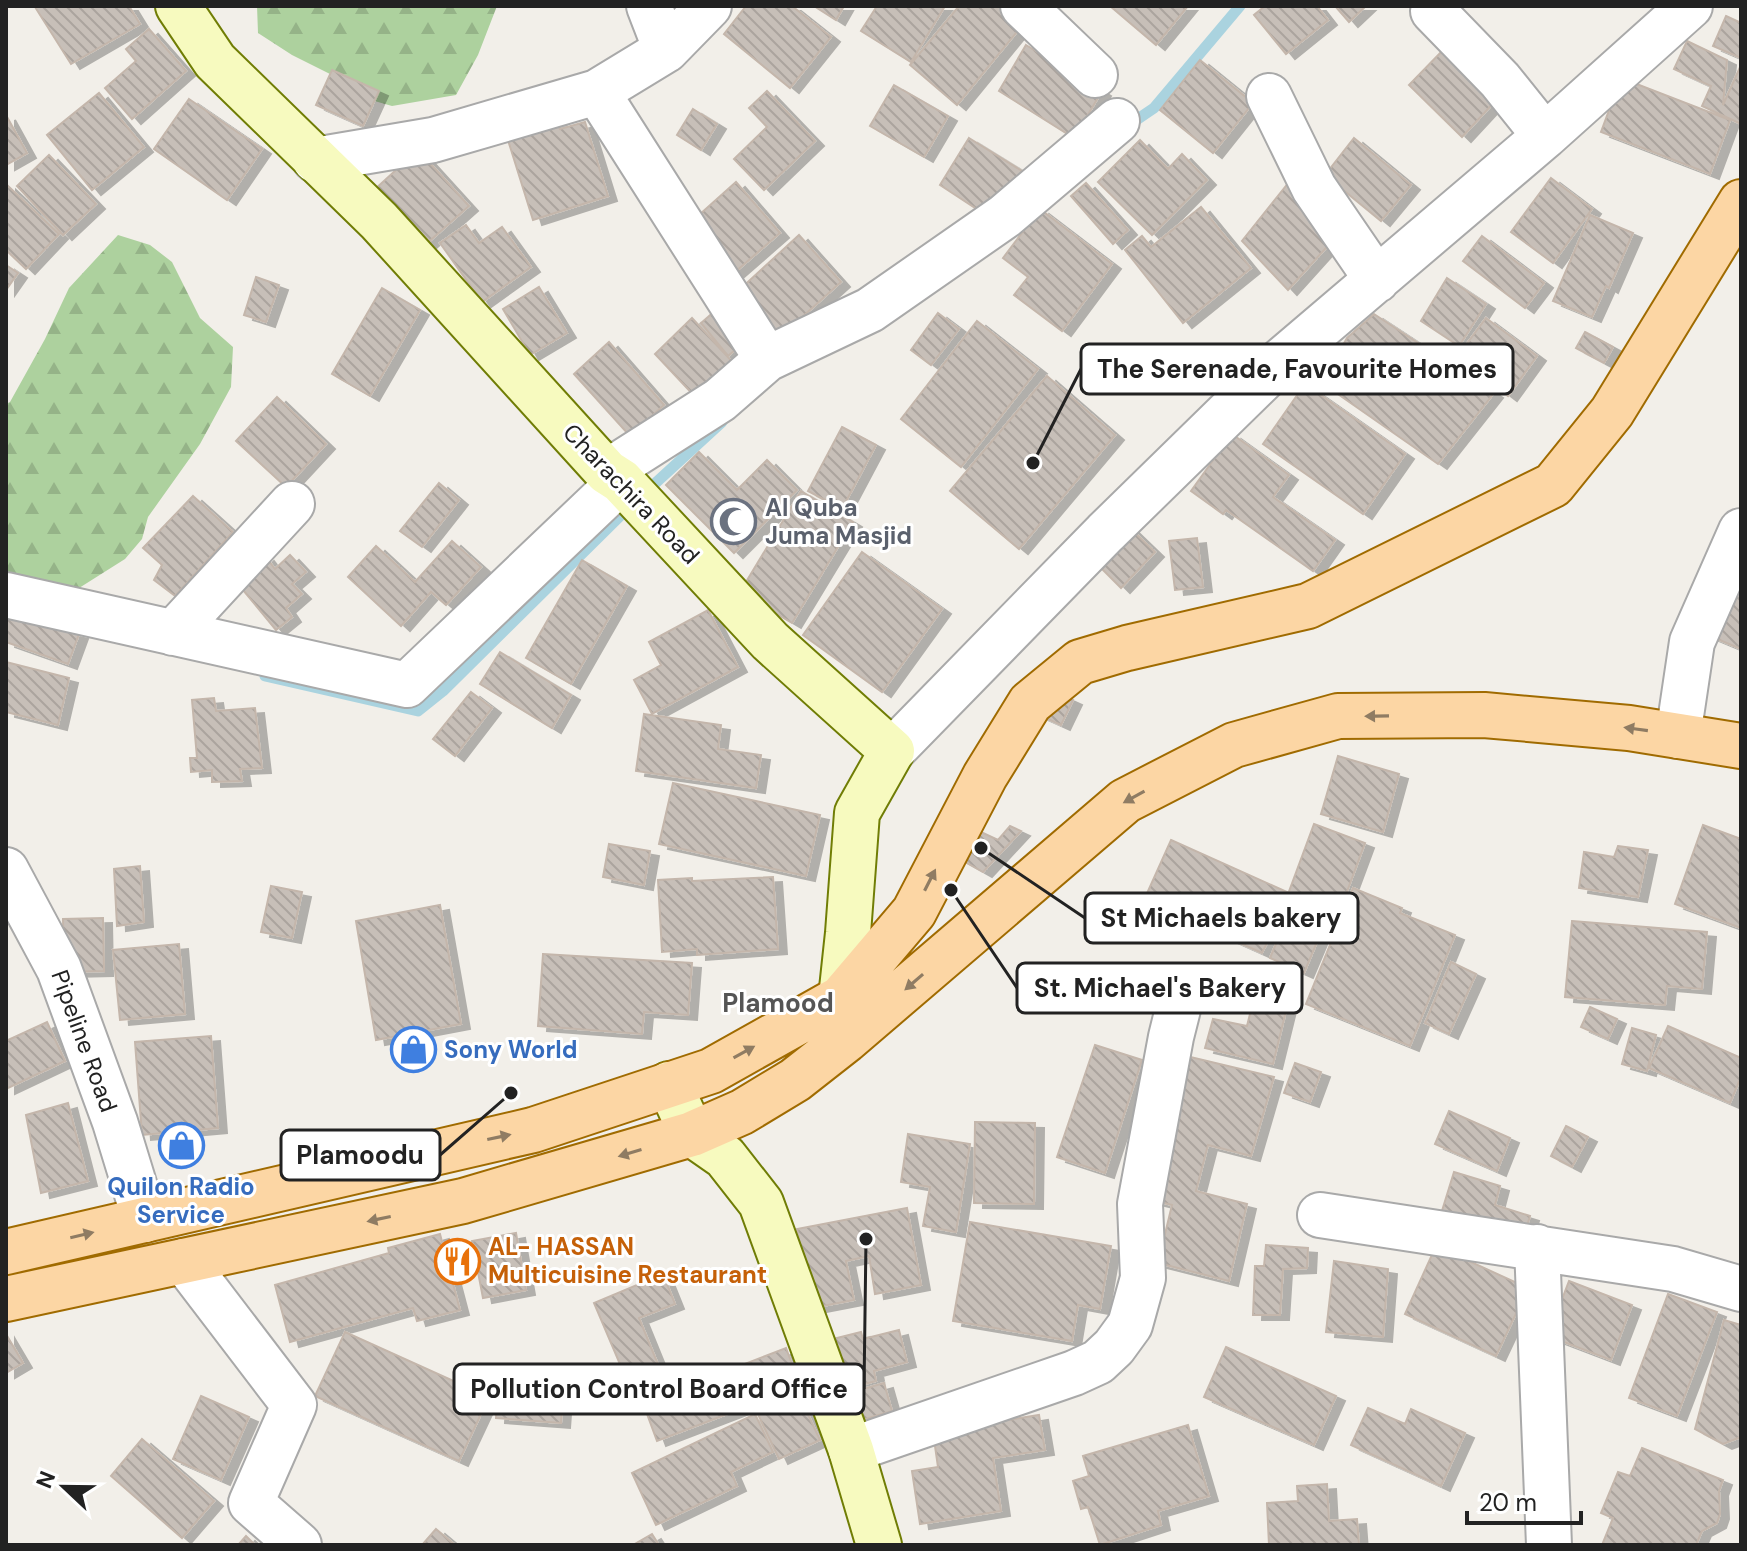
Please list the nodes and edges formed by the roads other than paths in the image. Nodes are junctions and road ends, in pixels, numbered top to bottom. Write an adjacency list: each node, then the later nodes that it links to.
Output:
1 (178, 6): 13 (street, Charachira Road)
2 (649, 6): 7 (street)
3 (709, 6): 7 (street)
4 (1023, 6): 8 (street)
5 (1690, 6): 12 (street)
6 (1433, 11): 12 (street)
7 (666, 50): 9 (street)
8 (1095, 75)
9 (597, 92): 13 (street); 16 (street)
10 (1269, 96): 15 (street)
11 (1117, 121): 16 (street)
12 (1545, 136): 15 (street)
13 (315, 160): 17 (street, Charachira Road)
14 (1741, 202): 27 (main road, one-way to 14)
15 (1377, 280): 24 (street)
16 (767, 359): 17 (street)
17 (614, 476): 21 (street); 24 (street, Charachira Road)
18 (292, 504): 21 (street)
19 (1741, 531): 22 (street)
20 (6, 595): 21 (street)
21 (173, 633)
22 (1678, 736): 23 (main road); 28 (main road, one-way to 28)
23 (1741, 746)
24 (892, 751): 27 (street)
25 (6, 870): 32 (street, Pipeline Road)
26 (1182, 993): 38 (street)
27 (841, 998): 28 (street); 29 (main road, one-way to 27)
28 (846, 1040): 30 (main road)
29 (669, 1084): 30 (street); 32 (main road, one-way to 29)
30 (692, 1134): 35 (main road, one-way to 35); 38 (street)
31 (1320, 1215): 33 (street)
32 (145, 1220): 34 (main road, one-way to 32)
33 (1537, 1247): 36 (street); 41 (street)
34 (6, 1252)
35 (184, 1261): 37 (main road); 40 (street)
36 (1741, 1289)
37 (6, 1299)
38 (851, 1450): 39 (street)
39 (869, 1541)
40 (299, 1545)
41 (1549, 1545)

